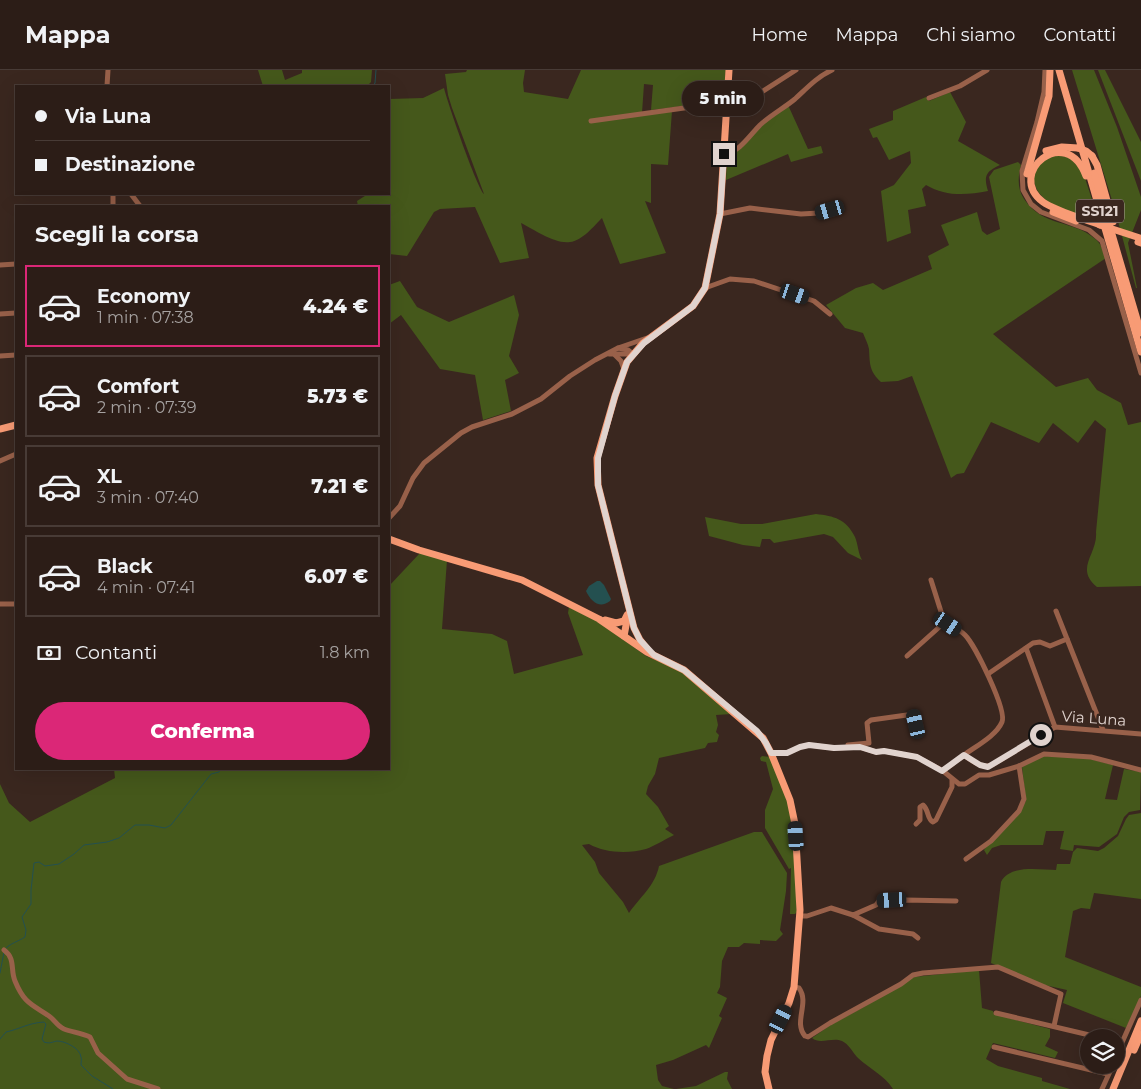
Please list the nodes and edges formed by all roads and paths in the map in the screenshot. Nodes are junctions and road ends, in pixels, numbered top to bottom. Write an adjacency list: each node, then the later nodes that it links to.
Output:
1 (108, 70): 10 (street)
2 (729, 70): 12 (main road)
3 (796, 70): 13 (street)
4 (832, 70): 15 (street)
5 (987, 70): 11 (street)
6 (1045, 70): 39 (street)
7 (1050, 70): 16 (main road)
8 (1059, 70): 21 (main road, SS121)
9 (1064, 70): 29 (main road, SS121)
10 (107, 85)
11 (929, 98)
12 (728, 102): 13 (main road); 14 (street)
13 (727, 114): 15 (main road)
14 (591, 121)
15 (724, 154): 20 (main road)
16 (1027, 174): 21 (main road); 29 (main road, bridge)
17 (113, 196): 18 (street)
18 (113, 205)
19 (840, 207): 20 (street)
20 (720, 214): 25 (main road)
21 (1103, 230): 21 (main road); 22 (main road, bridge); 32 (main road, SS121)
22 (1140, 241)
23 (15, 264): 24 (street)
24 (0, 265)
25 (705, 288): 28 (street); 30 (main road)
26 (15, 313): 27 (street)
27 (0, 314)
28 (830, 314)
29 (1141, 332)
30 (651, 337): 31 (street); 35 (main road)
31 (618, 348): 33 (street); 35 (street)
32 (1141, 352)
33 (606, 354): 34 (street); 44 (street)
34 (615, 354): 35 (street); 38 (street)
35 (633, 354): 38 (main road)
36 (15, 355): 37 (street)
37 (0, 356)
38 (624, 369): 47 (main road)
39 (1141, 373)
40 (15, 425): 41 (main road)
41 (0, 429)
42 (15, 454): 43 (street)
43 (0, 461)
44 (390, 517)
45 (390, 539): 52 (main road)
46 (931, 580): 53 (street)
47 (624, 590): 51 (main road); 54 (main road)
48 (0, 604): 49 (street)
49 (15, 604)
50 (1056, 611): 56 (street)
51 (628, 612): 52 (main road); 55 (main road)
52 (599, 619): 55 (main road)
53 (945, 622): 59 (street); 60 (street)
54 (634, 628): 55 (main road); 58 (main road)
55 (624, 636): 58 (main road)
56 (1067, 639): 57 (street); 62 (street)
57 (1026, 648): 60 (street); 61 (street)
58 (654, 655): 66 (main road)
59 (907, 656)
60 (988, 674): 67 (street)
61 (1055, 727): 62 (street, Via Luna); 67 (street, Via Luna)
62 (1103, 730): 64 (street, Via Luna)
63 (918, 734): 65 (street)
64 (1141, 734)
65 (843, 747): 66 (street); 70 (street)
66 (771, 753): 76 (main road)
67 (964, 755): 70 (street)
68 (1019, 766): 69 (street); 71 (street); 73 (street)
69 (1141, 770)
70 (942, 771): 71 (street)
71 (952, 780): 72 (street)
72 (916, 824)
73 (966, 858)
74 (956, 901): 75 (street)
75 (853, 915): 76 (street); 77 (street)
76 (800, 916): 79 (main road)
77 (918, 938)
78 (4, 950): 90 (street)
79 (794, 987): 83 (street); 91 (main road)
80 (1141, 1000): 84 (street)
81 (996, 1013): 83 (street)
82 (1141, 1021): 93 (main road)
83 (1054, 1026): 85 (street)
84 (1125, 1031)
85 (1080, 1032)
86 (1141, 1034): 94 (main road)
87 (994, 1047): 88 (street)
88 (1080, 1067)
89 (1108, 1074): 92 (street)
90 (158, 1089)
91 (769, 1089)
92 (1102, 1089)
93 (1113, 1089)
94 (1118, 1089)

